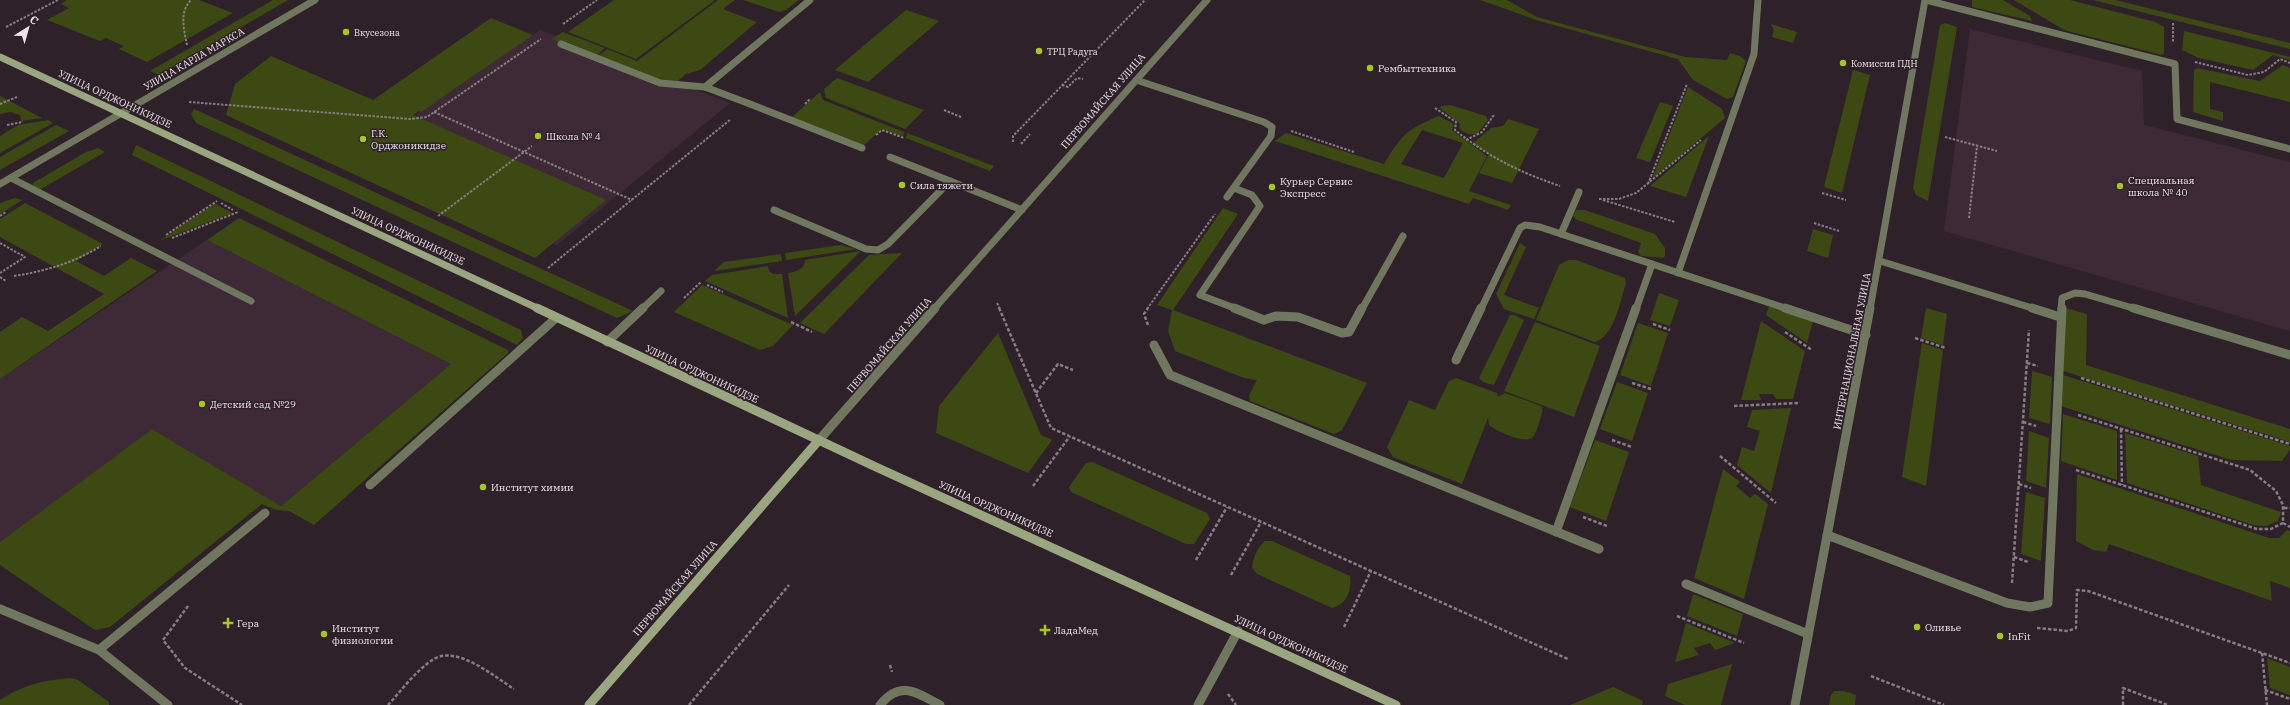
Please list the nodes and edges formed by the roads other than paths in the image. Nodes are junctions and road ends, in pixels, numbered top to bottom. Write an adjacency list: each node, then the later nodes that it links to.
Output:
1 (315, 0): 10 (street, УЛИЦА КАРЛА МАРКСА)
2 (810, 0): 9 (street)
3 (1207, 0): 8 (street, ПЕРВОМАЙСКАЯ УЛИЦА)
4 (1758, 0): 26 (street)
5 (1925, 0): 12 (street); 24 (street, ИНТЕРНАЦИОНАЛЬНАЯ УЛИЦА)
6 (561, 44): 9 (street)
7 (0, 57): 10 (main road, УЛИЦА ОРДЖОНИКИДЗЕ)
8 (1136, 80): 17 (street); 21 (street, ПЕРВОМАЙСКАЯ УЛИЦА)
9 (705, 86): 11 (street)
10 (121, 114): 14 (street, УЛИЦА КАРЛА МАРКСА); 30 (main road, УЛИЦА ОРДЖОНИКИДЗЕ)
11 (862, 148)
12 (2290, 149)
13 (890, 158): 15 (street)
14 (11, 178): 16 (street, УЛИЦА КАРЛА МАРКСА); 28 (street)
15 (950, 182): 20 (street); 21 (street)
16 (0, 184)
17 (1234, 188): 19 (street); 23 (street)
18 (1579, 192): 22 (street)
19 (1227, 197)
20 (774, 210)
21 (1022, 210): 36 (street, ПЕРВОМАЙСКАЯ УЛИЦА)
22 (1561, 234): 25 (street); 35 (street)
23 (1403, 236)
24 (1880, 261): 29 (street); 31 (street, ИНТЕРНАЦИОНАЛЬНАЯ УЛИЦА)
25 (1652, 264): 26 (street); 39 (street)
26 (1678, 273): 31 (street)
27 (661, 291): 32 (street)
28 (251, 301)
29 (2060, 317): 34 (street); 40 (street)
30 (556, 318): 32 (main road, УЛИЦА ОРДЖОНИКИДЗЕ); 37 (street)
31 (1866, 335): 40 (street, ИНТЕРНАЦИОНАЛЬНАЯ УЛИЦА)
32 (607, 342): 36 (main road, УЛИЦА ОРДЖОНИКИДЗЕ)
33 (1154, 345): 39 (street)
34 (2290, 355)
35 (1456, 360)
36 (819, 440): 44 (main road, УЛИЦА ОРДЖОНИКИДЗЕ); 48 (main road, ПЕРВОМАЙСКАЯ УЛИЦА)
37 (370, 485)
38 (265, 513): 46 (street)
39 (1556, 532): 41 (street)
40 (1828, 535): 45 (street, ИНТЕРНАЦИОНАЛЬНАЯ УЛИЦА)
41 (1599, 549)
42 (1686, 584): 45 (street)
43 (0, 609): 46 (street)
44 (1238, 631): 51 (street); 52 (main road, УЛИЦА ОРДЖОНИКИДЗЕ)
45 (1808, 634): 53 (street, ИНТЕРНАЦИОНАЛЬНАЯ УЛИЦА)
46 (99, 650): 47 (street)
47 (168, 705)
48 (589, 705)
49 (880, 705): 50 (street)
50 (940, 705)
51 (1198, 705)
52 (1396, 705)
53 (1795, 705)

